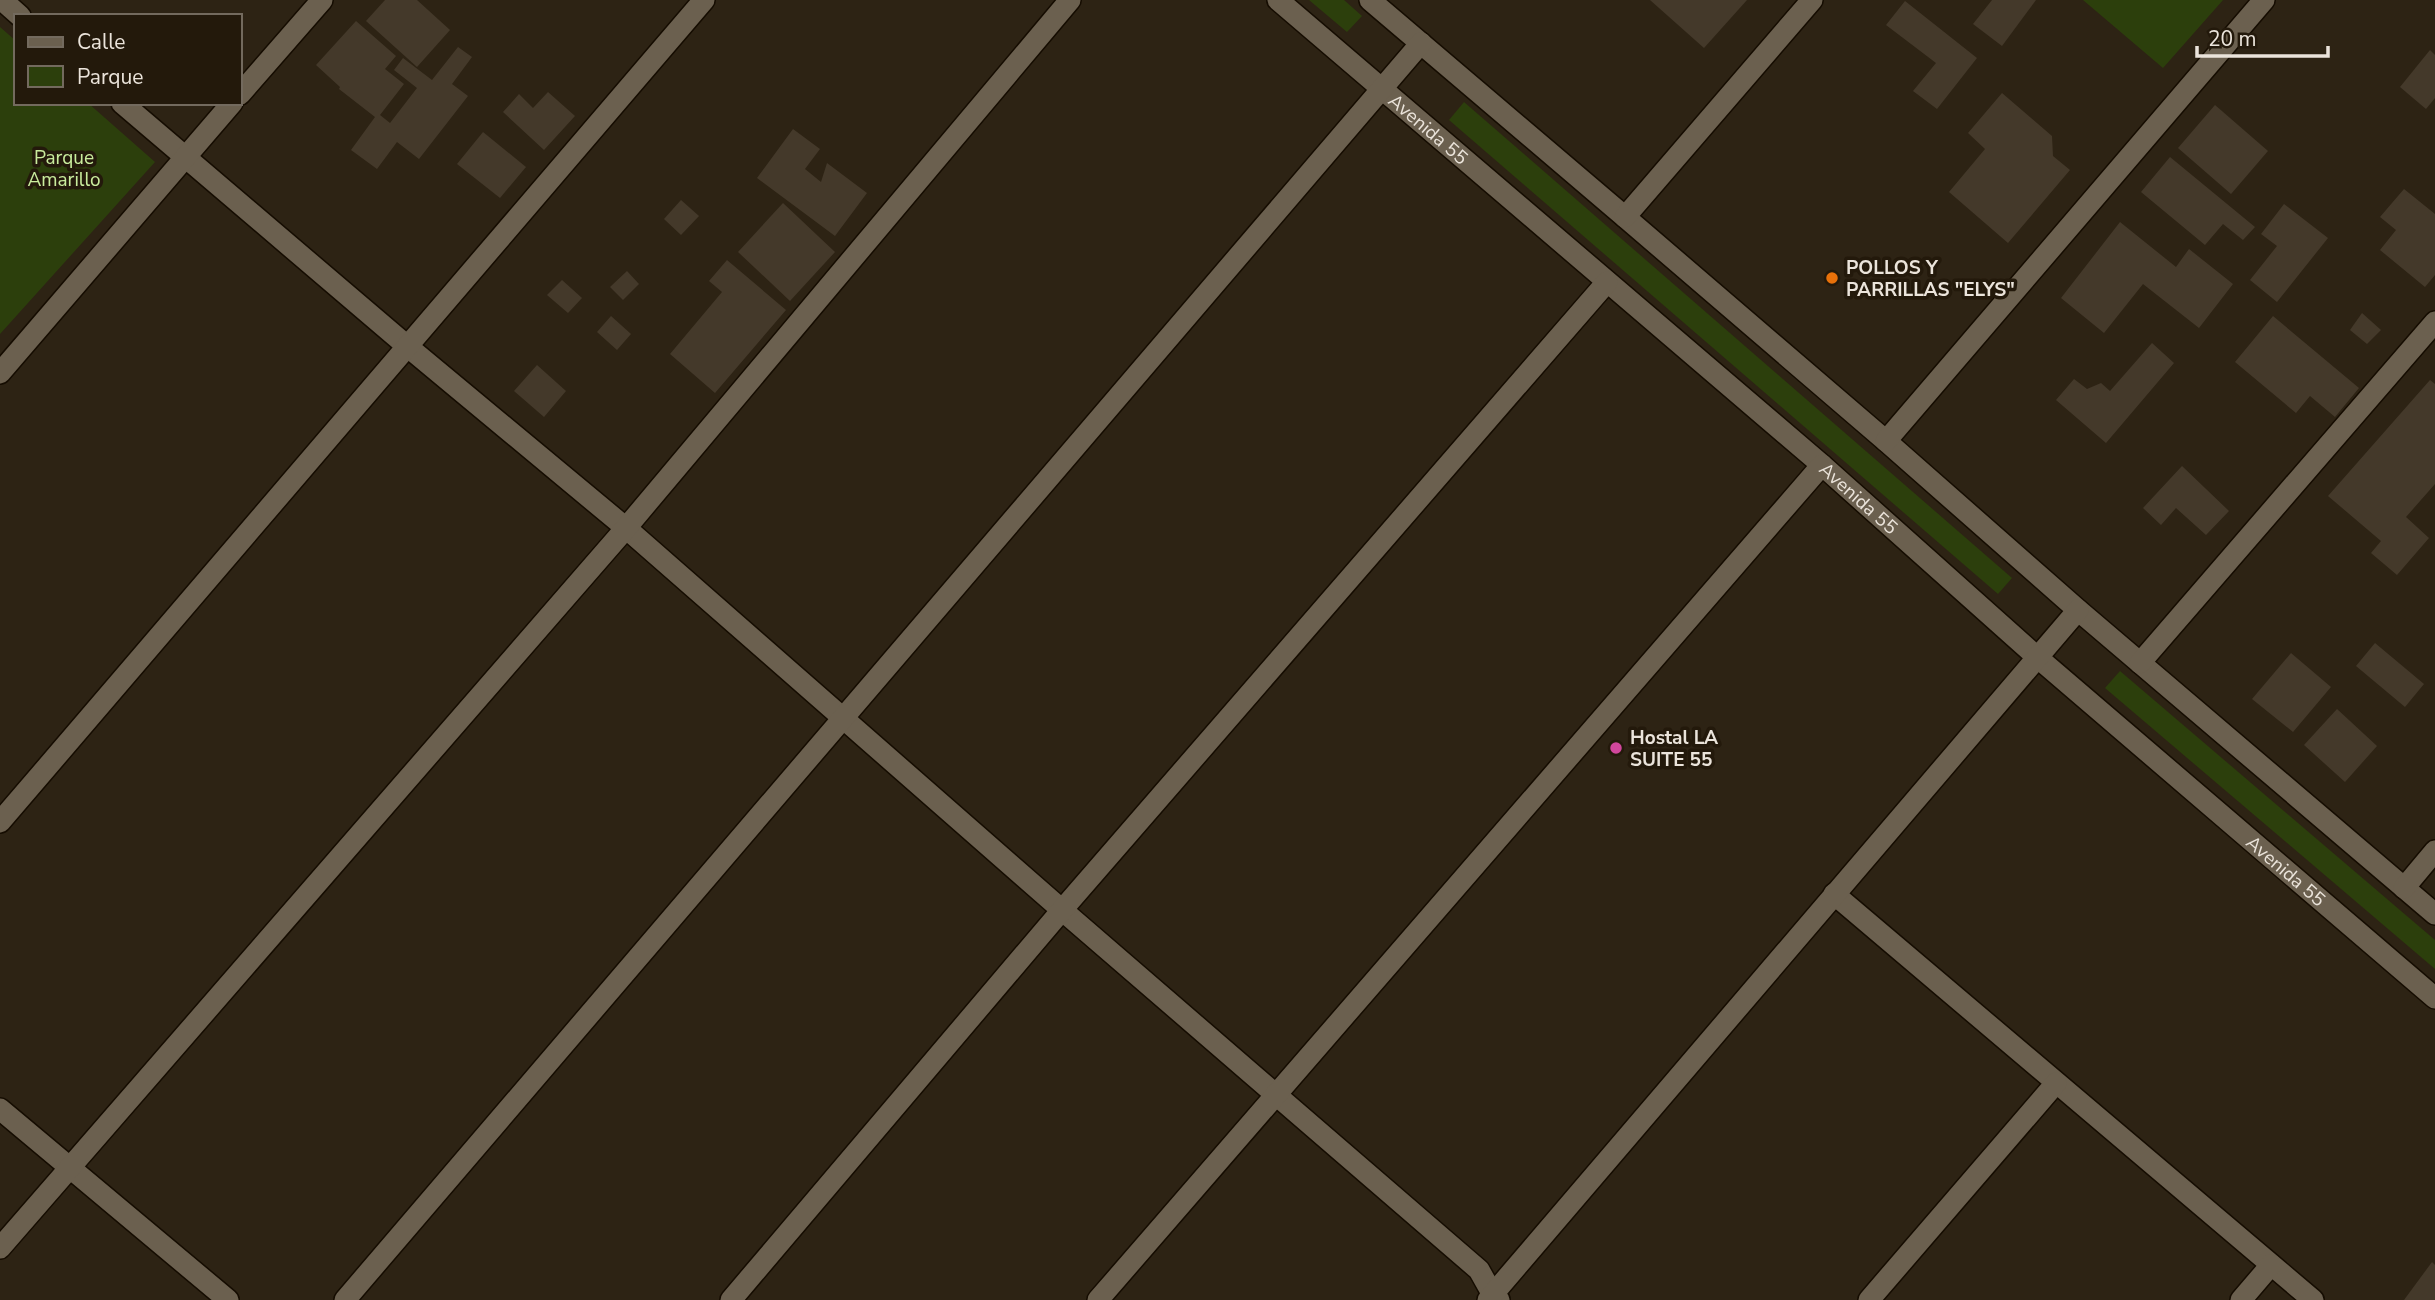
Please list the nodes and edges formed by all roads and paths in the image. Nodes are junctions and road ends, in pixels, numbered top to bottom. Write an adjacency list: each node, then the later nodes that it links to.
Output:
1 (2, 0): 9 (street)
2 (321, 0): 12 (street)
3 (704, 0): 19 (street)
4 (1070, 0): 23 (street)
5 (1278, 0): 11 (street, Avenida 55)
6 (1370, 0): 10 (street)
7 (1812, 0): 16 (street)
8 (2264, 0): 21 (street)
9 (18, 14)
10 (1421, 43): 11 (street); 16 (street)
11 (1381, 89): 17 (street, Avenida 55); 27 (street)
12 (242, 92)
13 (124, 105): 15 (street)
14 (230, 105): 15 (street)
15 (185, 157): 19 (street); 20 (street)
16 (1625, 217): 21 (street)
17 (1607, 282): 22 (street, Avenida 55); 32 (street)
18 (2435, 323): 26 (street)
19 (407, 346): 23 (street); 28 (street)
20 (0, 373)
21 (1886, 441): 24 (street)
22 (1822, 465): 25 (street, Avenida 55); 36 (street)
23 (626, 528): 27 (street); 38 (street)
24 (2078, 610): 25 (street); 26 (street)
25 (2037, 657): 31 (street); 34 (street, Avenida 55)
26 (2140, 663): 30 (street)
27 (843, 717): 32 (street); 43 (street)
28 (0, 822)
29 (2435, 851): 30 (street)
30 (2404, 888): 33 (street)
31 (1834, 894): 35 (street); 41 (street)
32 (1062, 910): 36 (street); 44 (street)
33 (2435, 914)
34 (2435, 998)
35 (2056, 1083): 40 (street); 46 (street)
36 (1276, 1093): 41 (street); 45 (street)
37 (0, 1109): 38 (street)
38 (69, 1168): 39 (street); 42 (street)
39 (0, 1248)
40 (2270, 1265): 47 (street); 48 (street)
41 (1493, 1298)
42 (228, 1300)
43 (345, 1300)
44 (731, 1300)
45 (1098, 1300)
46 (1869, 1300)
47 (2241, 1300)
48 (2313, 1300)

